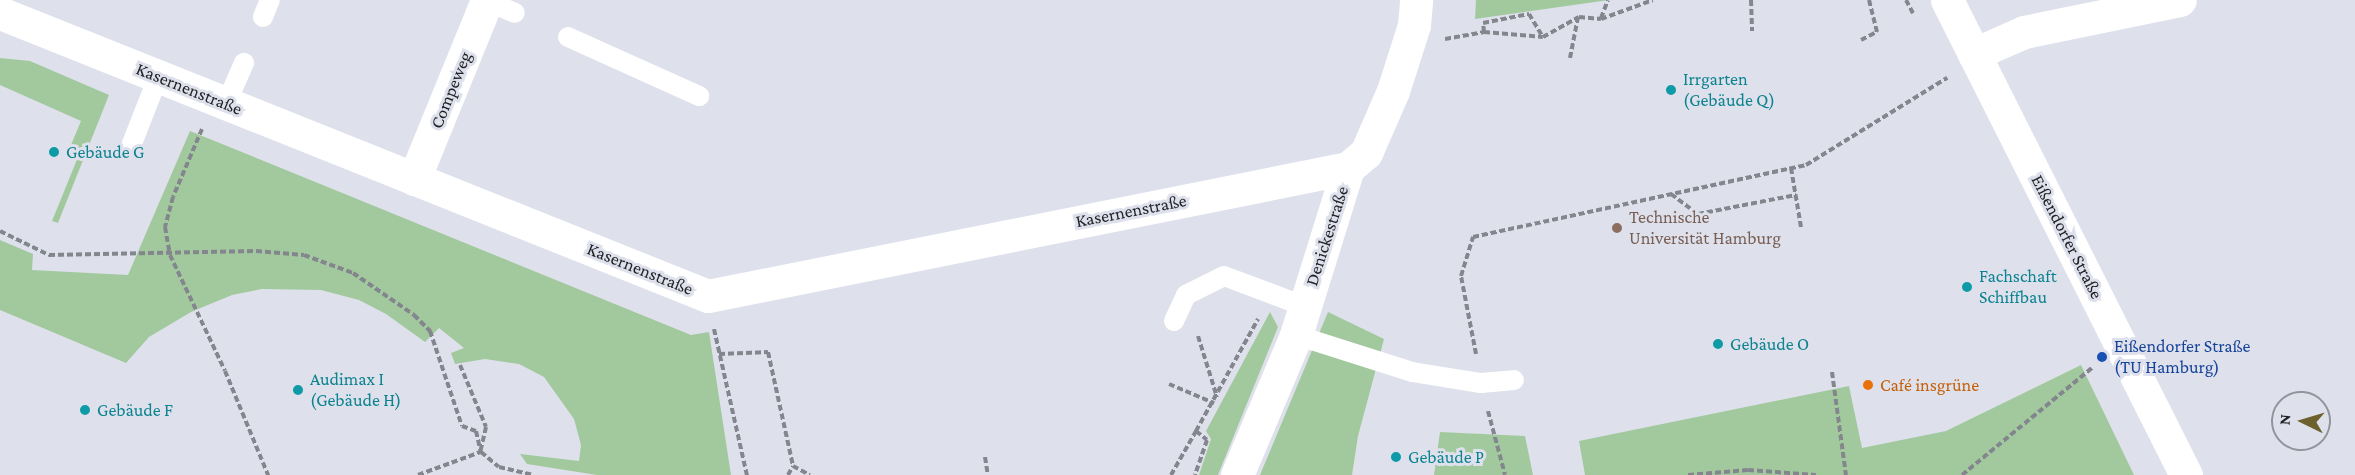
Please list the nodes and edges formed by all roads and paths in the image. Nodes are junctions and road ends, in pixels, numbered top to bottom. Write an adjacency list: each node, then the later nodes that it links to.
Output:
1 (1416, 0): 25 (street, Denickestraße)
2 (1608, 0): 11 (path)
3 (1653, 0): 11 (path)
4 (1751, 0): 12 (path)
5 (1869, 0): 15 (path)
6 (1947, 0): 16 (street, Eißendorfer Straße)
7 (2180, 0): 16 (street)
8 (497, 5): 27 (street, Compeweg)
9 (0, 13): 19 (street, Kasernenstraße)
10 (1579, 16): 11 (path); 14 (path); 17 (path)
11 (1601, 19)
12 (1752, 31)
13 (568, 37): 21 (lane)
14 (1543, 37): 14 (path)
15 (1861, 40)
16 (1974, 54): 66 (street, Eißendorfer Straße)
17 (1570, 58)
18 (244, 63): 22 (lane)
19 (158, 76): 22 (street, Kasernenstraße); 24 (lane)
20 (1947, 78): 26 (path)
21 (699, 96)
22 (226, 104): 27 (street, Kasernenstraße)
23 (201, 131): 32 (path)
24 (131, 146)
25 (1348, 168): 33 (street, Kasernenstraße); 35 (street, Denickestraße)
26 (1791, 168): 28 (path); 29 (path)
27 (414, 179): 33 (street, Kasernenstraße)
28 (1670, 194): 29 (path); 43 (path)
29 (1797, 195): 30 (path)
30 (1801, 227)
31 (0, 231): 32 (path)
32 (170, 255): 48 (path); 51 (path)
33 (708, 296): 38 (path)
34 (1174, 321): 35 (lane)
35 (1300, 321): 43 (lane); 60 (street, Denickestraße)
36 (1197, 334): 45 (path)
37 (1248, 339): 45 (path)
38 (719, 354): 50 (path); 54 (path)
39 (2096, 364): 65 (path)
40 (460, 365): 48 (path)
41 (1832, 372): 64 (path)
42 (1514, 380): 43 (lane)
43 (1481, 383): 61 (path)
44 (1169, 384): 46 (path)
45 (1217, 398): 46 (path)
46 (1214, 403): 47 (path)
47 (1196, 430): 58 (path); 59 (path)
48 (481, 452): 52 (path); 53 (path)
49 (985, 457): 57 (path)
50 (793, 466): 55 (path); 56 (path)
51 (268, 475)
52 (418, 475)
53 (533, 475)
54 (747, 475)
55 (788, 475)
56 (810, 475)
57 (988, 475)
58 (1171, 475)
59 (1195, 475)
60 (1237, 475)
61 (1505, 475)
62 (1688, 475): 63 (path)
63 (1816, 475)
64 (1846, 475)
65 (1962, 475)
66 (2186, 475)

